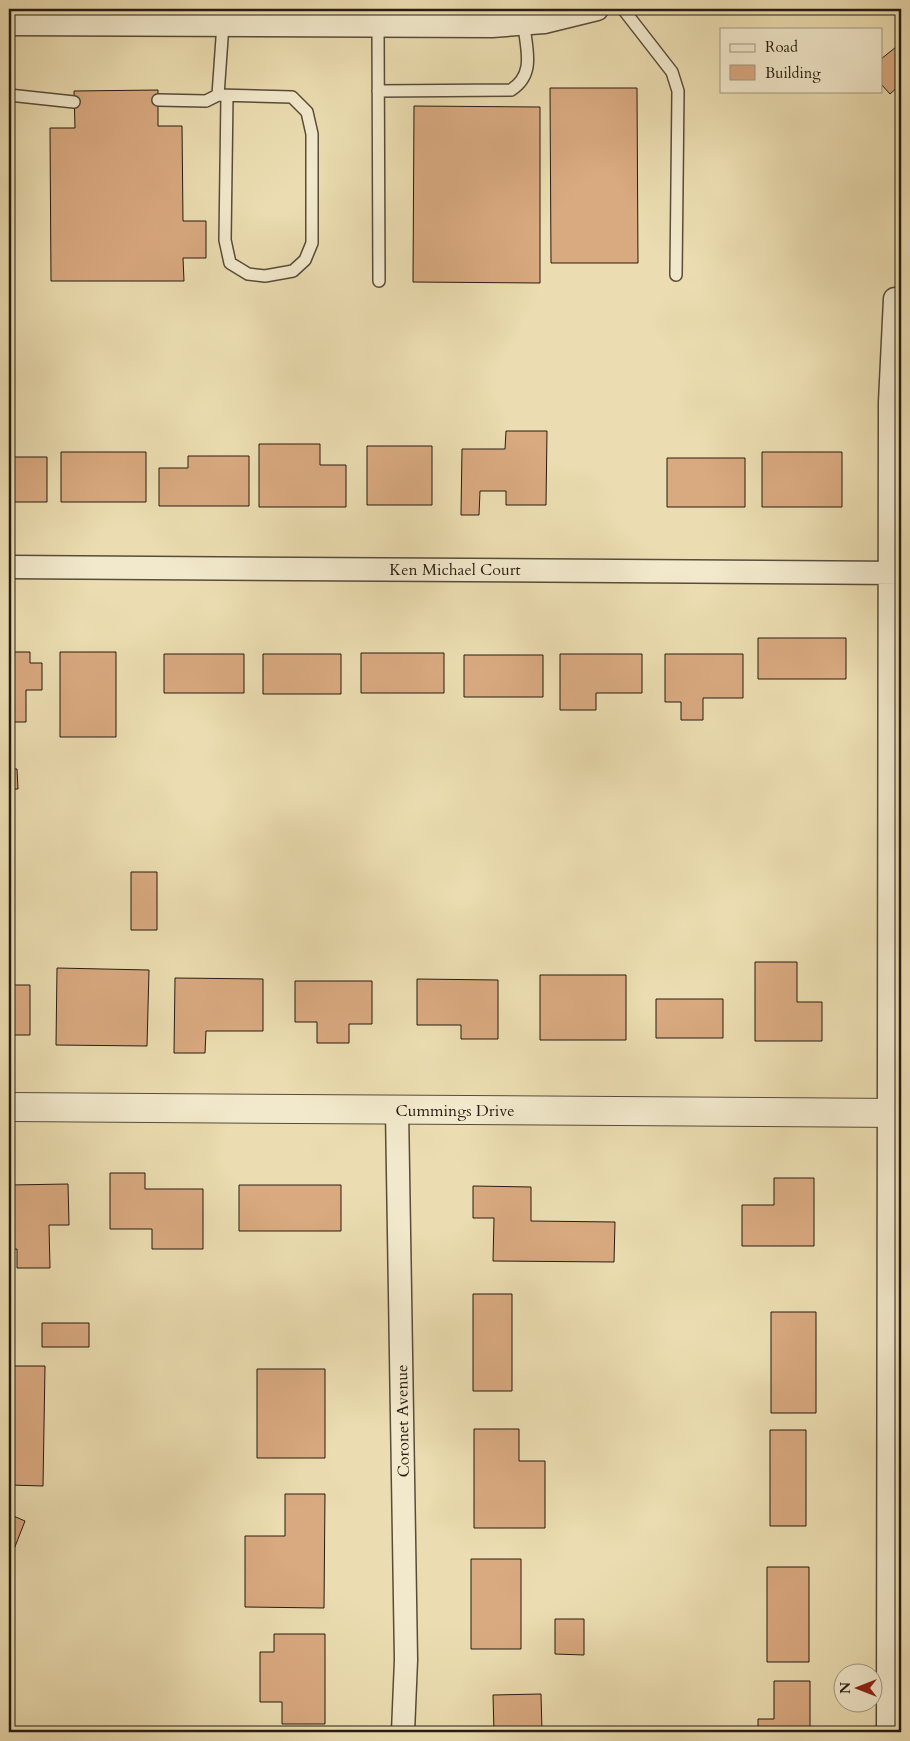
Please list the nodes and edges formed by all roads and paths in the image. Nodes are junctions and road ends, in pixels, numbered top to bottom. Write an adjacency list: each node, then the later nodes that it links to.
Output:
1 (597, 9): 8 (street)
2 (623, 9): 15 (lane)
3 (34, 16): 4 (street); 6 (street)
4 (146, 16): 7 (street)
5 (324, 17): 7 (street); 9 (street)
6 (9, 24)
7 (223, 24): 12 (lane)
8 (524, 24): 9 (street); 10 (lane)
9 (378, 26): 10 (lane)
10 (378, 91): 16 (lane)
11 (9, 95): 14 (lane)
12 (223, 95): 12 (lane); 13 (lane)
13 (158, 100)
14 (74, 102)
15 (676, 275)
16 (379, 281)
17 (895, 299): 19 (street)
18 (9, 567): 19 (street, Ken Michael Court)
19 (896, 572): 22 (street)
20 (9, 1106): 21 (street, Cummings Drive)
21 (397, 1110): 22 (street, Cummings Drive); 23 (street, Coronet Avenue)
22 (896, 1113): 24 (street)
23 (403, 1732)
24 (888, 1732)

